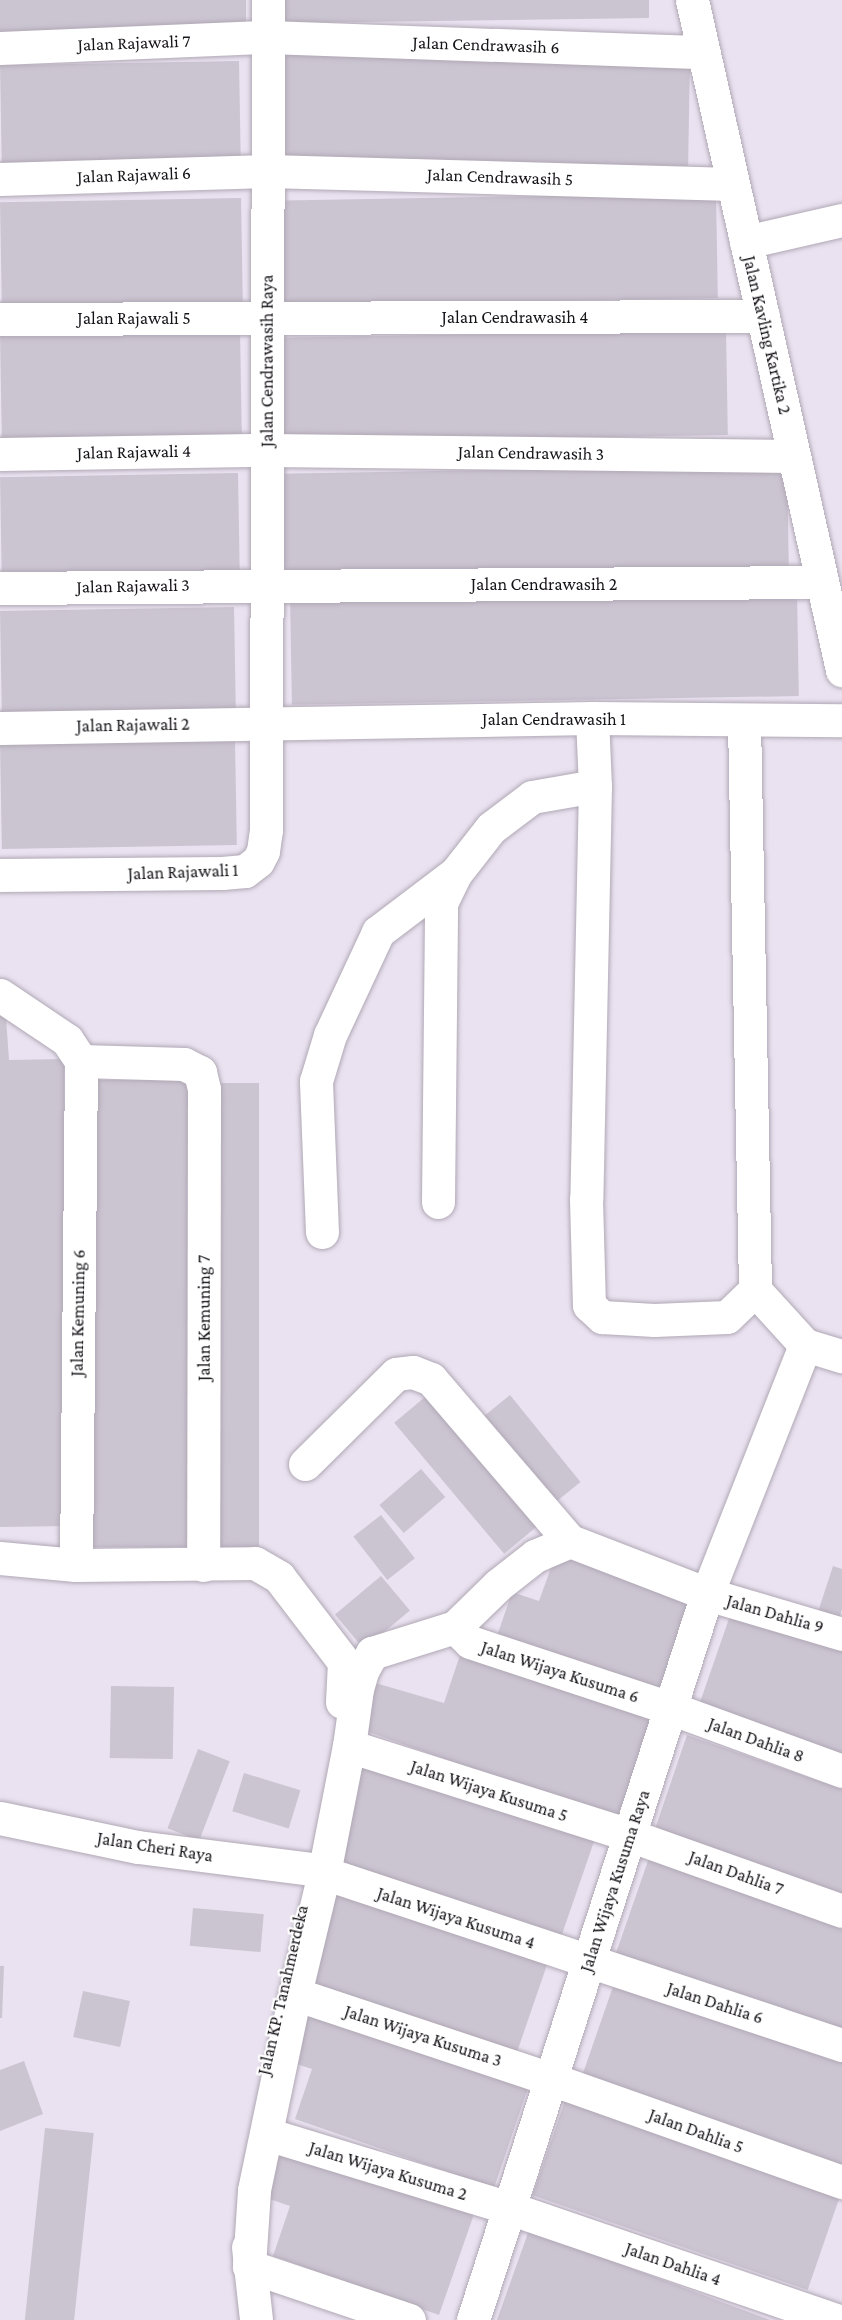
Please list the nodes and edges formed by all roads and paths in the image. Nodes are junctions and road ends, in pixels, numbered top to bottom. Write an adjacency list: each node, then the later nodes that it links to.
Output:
1 (268, 0): 3 (street, Jalan Cendrawasih Raya)
2 (692, 0): 5 (street, Jalan Kavling Kartika 2)
3 (268, 37): 4 (street, Jalan Rajawali 7); 5 (street, Jalan Cendrawasih 6); 6 (street, Jalan Cendrawasih Raya)
4 (0, 48)
5 (704, 52): 8 (street, Jalan Kavling Kartika 2)
6 (268, 171): 7 (street, Jalan Rajawali 6); 8 (street, Jalan Cendrawasih 5); 12 (street, Jalan Cendrawasih Raya)
7 (0, 179)
8 (733, 184): 10 (street, Jalan Kavling Kartika 2)
9 (842, 220): 10 (street)
10 (746, 242): 11 (street, Jalan Kavling Kartika 2)
11 (763, 316): 12 (street, Jalan Cendrawasih 4); 16 (street, Jalan Kavling Kartika 2)
12 (267, 318): 13 (street, Jalan Rajawali 5); 14 (street, Jalan Cendrawasih Raya)
13 (0, 319)
14 (267, 450): 15 (street, Jalan Rajawali 4); 16 (street, Jalan Cendrawasih 3); 18 (street, Jalan Cendrawasih Raya)
15 (0, 454)
16 (794, 456): 17 (street, Jalan Kavling Kartika 2)
17 (828, 570): 18 (street, Jalan Cendrawasih 2); 20 (street, Jalan Kavling Kartika 2)
18 (266, 585): 19 (street, Jalan Rajawali 3); 24 (street, Jalan Cendrawasih Raya)
19 (0, 588)
20 (842, 670)
21 (592, 718): 23 (street, Jalan Cendrawasih 1); 24 (street, Jalan Cendrawasih 1); 26 (street)
22 (842, 720): 23 (street, Jalan Cendrawasih 1)
23 (744, 721): 33 (street)
24 (266, 722): 25 (street, Jalan Rajawali 2); 28 (street, Jalan Rajawali 1)
25 (0, 728)
26 (596, 786): 27 (street); 33 (street)
27 (455, 874): 31 (street); 32 (street)
28 (0, 875)
29 (0, 995): 30 (street)
30 (81, 1061): 39 (street, Jalan Kemuning 6); 40 (street, Jalan Kemuning 7)
31 (438, 1202)
32 (322, 1232)
33 (755, 1290): 34 (street)
34 (805, 1345): 35 (street); 41 (street, Jalan Wijaya Kusuma Raya)
35 (842, 1356)
36 (305, 1464): 37 (street)
37 (570, 1541): 41 (street, Jalan Dahlia 9); 42 (street)
38 (0, 1558): 39 (street)
39 (76, 1565): 40 (street)
40 (203, 1565): 44 (street)
41 (707, 1594): 43 (street, Jalan Dahlia 9); 45 (street, Jalan Wijaya Kusuma Raya)
42 (455, 1627): 44 (street); 45 (street, Jalan Wijaya Kusuma 6)
43 (842, 1634)
44 (358, 1657): 46 (street); 50 (street, Jalan KP. Tanahmerdeka)
45 (670, 1708): 47 (street, Jalan Dahlia 8); 49 (street, Jalan Wijaya Kusuma Raya)
46 (349, 1746): 49 (street, Jalan Wijaya Kusuma 5); 50 (street)
47 (842, 1771)
48 (0, 1818): 50 (street, Jalan Cheri Raya)
49 (629, 1835): 51 (street, Jalan Dahlia 7); 52 (street, Jalan Wijaya Kusuma Raya)
50 (317, 1871): 52 (street, Jalan Wijaya Kusuma 4); 53 (street); 59 (street, Jalan KP. Tanahmerdeka)
51 (842, 1911)
52 (589, 1962): 54 (street, Jalan Dahlia 6); 55 (street, Jalan Wijaya Kusuma Raya)
53 (295, 1994): 55 (street, Jalan Wijaya Kusuma 3); 56 (street)
54 (842, 2045)
55 (551, 2079): 57 (street, Jalan Dahlia 5); 58 (street, Jalan Wijaya Kusuma Raya)
56 (267, 2134): 58 (street, Jalan Wijaya Kusuma 2); 59 (street)
57 (842, 2182)
58 (509, 2208): 62 (street, Jalan Wijaya Kusuma Raya); 63 (street, Jalan Dahlia 4)
59 (249, 2266): 60 (street, Jalan KP. Tanahmerdeka); 61 (street)
60 (256, 2320)
61 (409, 2320)
62 (473, 2320)
63 (837, 2320)

